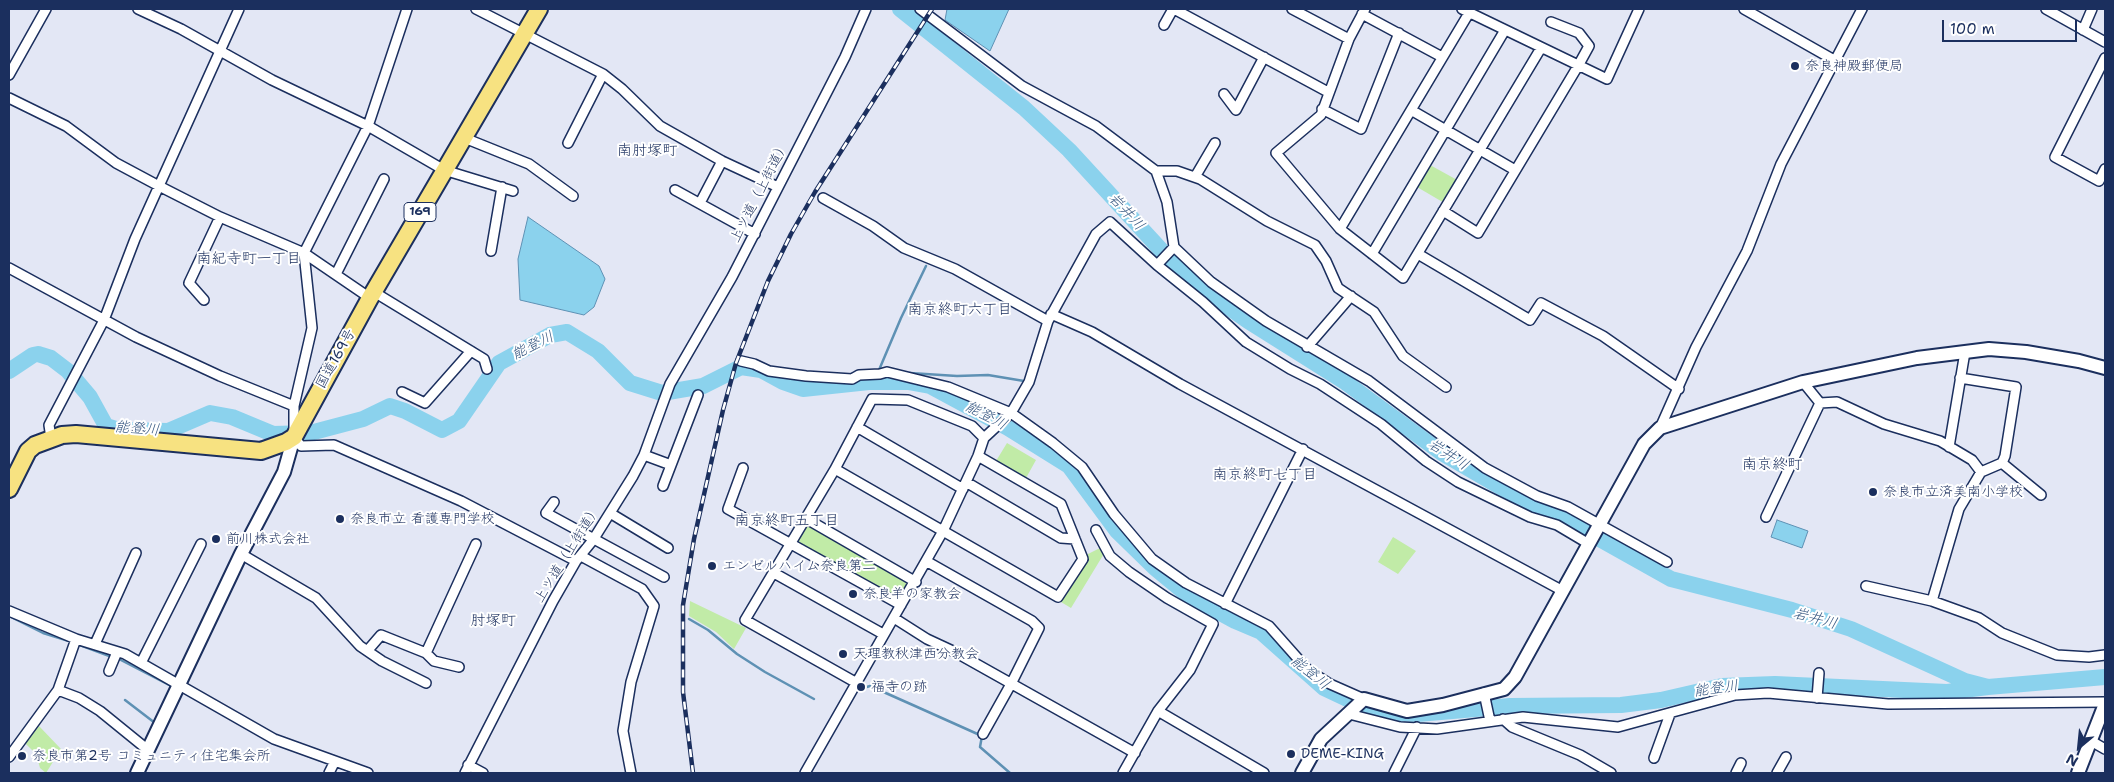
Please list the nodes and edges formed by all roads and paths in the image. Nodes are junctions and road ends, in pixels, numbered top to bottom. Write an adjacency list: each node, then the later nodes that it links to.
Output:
1 (46, 9): 34 (street)
2 (138, 9): 27 (street)
3 (239, 9): 27 (street)
4 (407, 9): 40 (street)
5 (476, 9): 22 (street)
6 (539, 9): 22 (highway, 国道169号 / 169)
7 (866, 9): 55 (street, 上ツ道（上街道）)
8 (920, 9): 50 (street)
9 (1174, 9): 19 (street); 28 (street)
10 (1292, 9): 24 (street)
11 (1639, 9): 32 (street)
12 (1744, 9): 31 (street)
13 (1862, 9): 31 (street)
14 (2046, 9): 21 (street)
15 (2092, 9): 21 (street)
16 (1363, 11): 23 (street); 24 (street)
17 (1466, 11): 20 (street); 29 (street)
18 (1551, 22): 32 (street)
19 (1164, 25)
20 (1505, 30): 26 (street); 41 (street)
21 (2083, 30): 25 (street)
22 (525, 33): 33 (street); 42 (highway, 国道169号 / 169)
23 (1399, 33): 29 (street); 38 (street)
24 (1349, 39): 35 (street)
25 (2105, 42)
26 (1541, 48): 32 (street); 45 (street)
27 (220, 51): 40 (street); 53 (street)
28 (1264, 57): 35 (street); 36 (street)
29 (1442, 57): 39 (street)
30 (2105, 58): 47 (street)
31 (1834, 60): 87 (street)
32 (1578, 66): 49 (street)
33 (603, 74): 43 (street); 46 (street)
34 (9, 76)
35 (1328, 92): 38 (street)
36 (1224, 94)
37 (9, 98): 53 (street)
38 (1322, 109): 63 (street)
39 (1411, 110): 41 (street); 63 (street)
40 (368, 126): 48 (street); 67 (street)
41 (1445, 130): 45 (street); 68 (street)
42 (462, 137): 48 (highway, 国道169号 / 169); 58 (street)
43 (568, 142)
44 (1215, 143): 51 (street)
45 (1480, 150): 49 (street); 61 (street)
46 (722, 161): 55 (street); 60 (street)
47 (2105, 169)
48 (444, 170): 54 (street); 73 (highway, 国道169号 / 169)
49 (1515, 170): 61 (street)
50 (1156, 171): 51 (street); 65 (street)
51 (1195, 177): 74 (street)
52 (384, 179): 72 (street)
53 (159, 186): 62 (street); 77 (street)
54 (502, 187): 57 (street); 66 (street)
55 (778, 187): 64 (street, 上ツ道（上街道）)
56 (676, 190): 60 (street)
57 (514, 191)
58 (573, 196)
59 (823, 198): 76 (street)
60 (700, 204): 64 (street)
61 (1444, 211): 69 (street)
62 (220, 217): 67 (street); 75 (street)
63 (1340, 229): 68 (street)
64 (755, 234): 100 (street, 上ツ道（上街道）)
65 (1173, 249): 70 (street); 78 (street)
66 (491, 251)
67 (304, 253): 72 (street); 91 (street)
68 (1372, 254): 69 (street)
69 (1418, 254): 87 (street)
70 (1158, 263): 76 (street); 120 (street)
71 (9, 268): 77 (street)
72 (336, 274): 73 (street)
73 (372, 295): 79 (street); 91 (highway, 国道169号 / 169)
74 (1351, 296): 78 (street); 86 (street)
75 (204, 300)
76 (1050, 318): 92 (street); 99 (street)
77 (104, 320): 91 (street); 97 (street)
78 (1307, 347): 115 (street)
79 (471, 351): 82 (street); 88 (street)
80 (1964, 352): 83 (street); 84 (street); 85 (street)
81 (741, 361): 92 (street)
82 (487, 368)
83 (2105, 368)
84 (1960, 378): 98 (street); 102 (street)
85 (1803, 382): 90 (street); 94 (street)
86 (1446, 387)
87 (1679, 389): 94 (street)
88 (402, 392)
89 (698, 395): 103 (street)
90 (1820, 403): 98 (street); 113 (street)
91 (299, 412): 96 (highway, 国道169号 / 169)
92 (1009, 415): 95 (street); 136 (street)
93 (857, 427): 95 (street); 105 (street); 108 (street)
94 (1660, 428): 115 (street)
95 (988, 435): 101 (street)
96 (294, 437): 97 (highway); 126 (street); 127 (street)
97 (51, 438): 109 (highway)
98 (1949, 447): 106 (street)
99 (1303, 449): 134 (street); 136 (street)
100 (644, 455): 103 (street); 112 (street, 上ツ道（上街道）)
101 (978, 456): 108 (street); 118 (street)
102 (2002, 463): 106 (street); 110 (street)
103 (671, 465): 107 (street)
104 (742, 468): 123 (street)
105 (834, 469): 114 (street); 117 (street)
106 (1981, 472): 135 (street)
107 (663, 486)
108 (964, 486): 117 (street); 118 (street)
109 (9, 489)
110 (2041, 495)
111 (554, 502): 119 (street)
112 (610, 513): 119 (street, 上ツ道（上街道）); 124 (street)
113 (1766, 517)
114 (805, 518): 123 (street); 132 (street)
115 (1599, 525): 120 (street); 129 (street)
116 (1096, 530): 160 (street)
117 (943, 531): 118 (street); 128 (street)
118 (1075, 539)
119 (593, 540): 127 (street, 上ツ道（上街道）); 131 (street)
120 (1589, 543): 134 (street)
121 (201, 544): 147 (street)
122 (476, 544): 146 (street)
123 (790, 544): 130 (street); 137 (street)
124 (668, 548)
125 (136, 552): 142 (street)
126 (241, 554): 143 (street); 154 (street)
127 (579, 558): 175 (street, 上ツ道（上街道）); 180 (street)
128 (926, 561): 132 (street); 153 (street)
129 (1667, 562)
130 (774, 573): 140 (street); 151 (street)
131 (664, 577)
132 (916, 582): 137 (street)
133 (1866, 586): 135 (street)
134 (1563, 591): 156 (street)
135 (1932, 601): 145 (street)
136 (1226, 604): 159 (street)
137 (901, 605): 139 (street)
138 (9, 610): 141 (street)
139 (894, 618): 140 (street); 153 (street)
140 (883, 634): 151 (street)
141 (76, 639): 142 (street); 155 (street)
142 (95, 644): 144 (street)
143 (368, 650): 146 (street); 152 (street)
144 (117, 652): 147 (street); 149 (street)
145 (2105, 655)
146 (428, 656): 148 (street)
147 (141, 662): 154 (street)
148 (459, 667)
149 (109, 671)
150 (1819, 675): 157 (street)
151 (855, 682): 181 (street)
152 (426, 683)
153 (1011, 684): 165 (street); 169 (street)
154 (178, 685): 168 (street); 173 (street)
155 (58, 690): 168 (street); 170 (street)
156 (1485, 696): 159 (street); 163 (street)
157 (1817, 696): 158 (street); 161 (street)
158 (2105, 703): 166 (street)
159 (1357, 706): 164 (street); 184 (street)
160 (1158, 712): 169 (street); 183 (street)
161 (1670, 714): 162 (street); 172 (street)
162 (1503, 719): 163 (street); 186 (street)
163 (1490, 720): 164 (street)
164 (1417, 727): 185 (street)
165 (983, 734)
166 (2091, 741): 167 (street); 189 (street)
167 (2105, 749)
168 (148, 750): 176 (street)
169 (1135, 754): 182 (street)
170 (9, 757)
171 (1786, 757): 188 (street)
172 (1654, 758)
173 (335, 761): 177 (street); 178 (street)
174 (1741, 763): 187 (street)
175 (467, 769): 179 (street)
176 (137, 773)
177 (330, 773)
178 (368, 773)
179 (484, 773)
180 (630, 773)
181 (805, 773)
182 (1123, 773)
183 (1264, 773)
184 (1302, 773)
185 (1394, 773)
186 (1610, 773)
187 (1736, 773)
188 (1777, 773)
189 (2078, 773)

